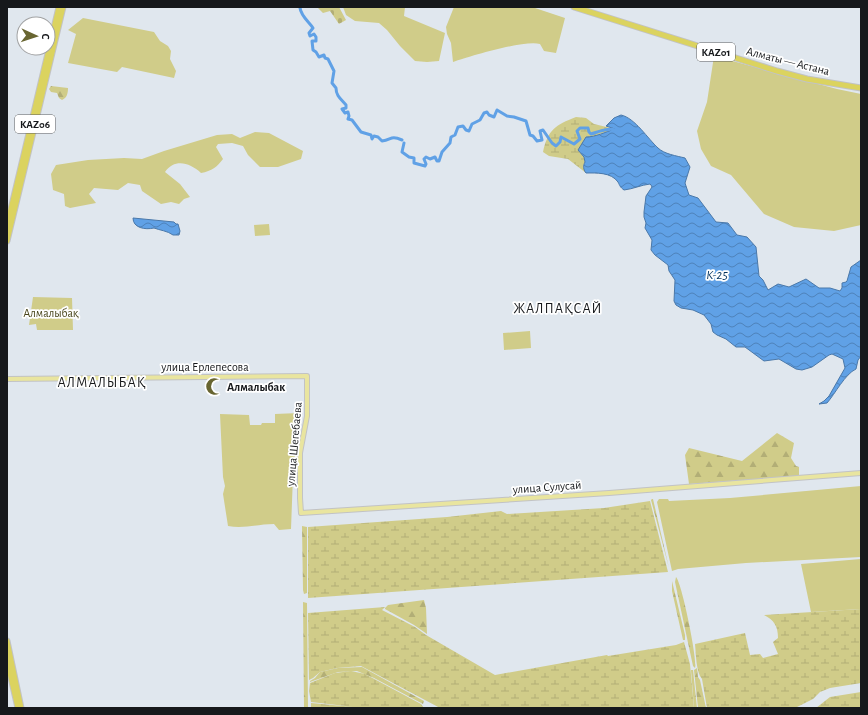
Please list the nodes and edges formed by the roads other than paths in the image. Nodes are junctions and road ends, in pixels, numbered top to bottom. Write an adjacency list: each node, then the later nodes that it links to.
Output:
1 (59, 7): 5 (highway, KАZ06)
2 (63, 7): 6 (highway, KАZ06)
3 (574, 7): 4 (highway, Алматы — Астана / KАZ01)
4 (861, 88)
5 (7, 226)
6 (7, 241)
7 (307, 376): 8 (main road, улица Ерлепесова); 10 (main road, улица Шегебаева)
8 (7, 379)
9 (861, 473): 10 (main road, улица Сулусай)
10 (301, 513)
11 (7, 641): 14 (highway)
12 (7, 660): 13 (highway)
13 (18, 708)
14 (21, 708)

